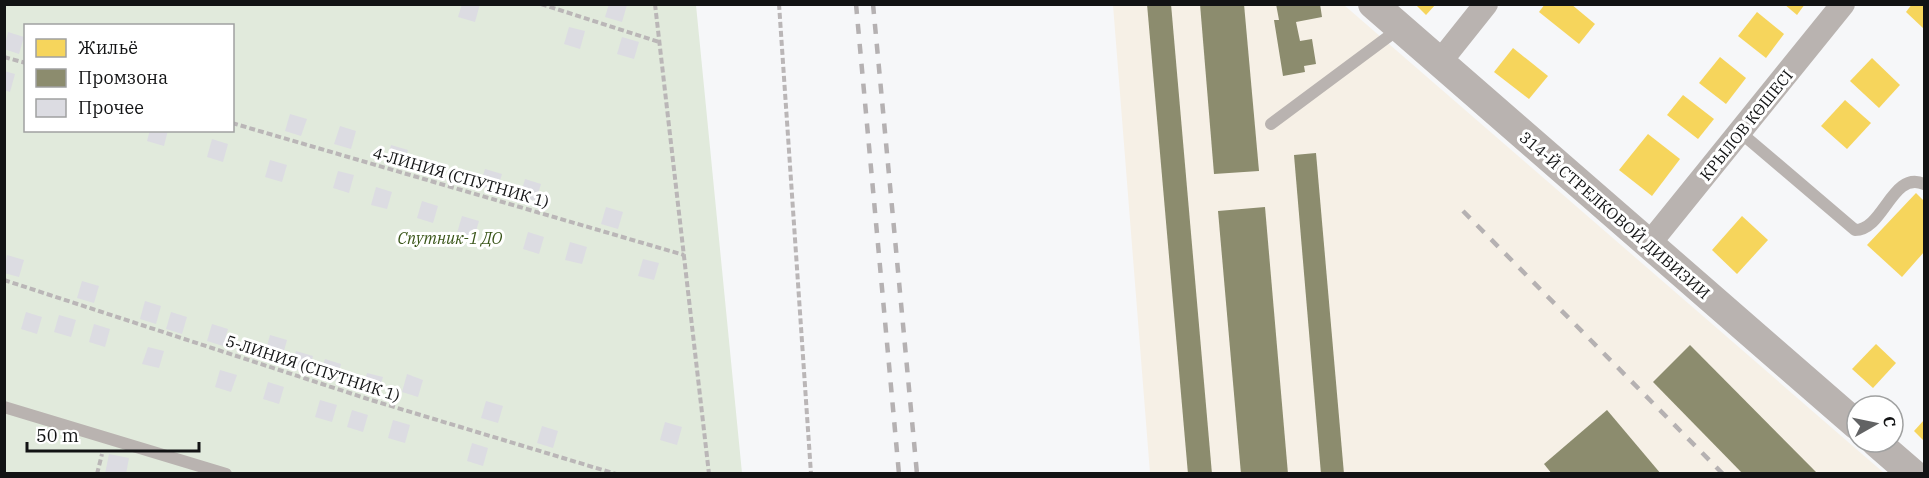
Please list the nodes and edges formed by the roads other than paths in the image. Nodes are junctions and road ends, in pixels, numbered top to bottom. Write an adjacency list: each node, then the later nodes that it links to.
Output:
1 (1373, 4): 4 (street, 314-Й СТРЕЛКОВОЙ ДИВИЗИИ)
2 (1485, 4): 5 (street)
3 (1843, 4): 7 (street, КРЫЛОВ КӨШЕСІ)
4 (1400, 28): 5 (street, 314-Й СТРЕЛКОВОЙ ДИВИЗИИ); 6 (lane)
5 (1439, 63): 9 (street, 314-Й СТРЕЛКОВОЙ ДИВИЗИИ)
6 (1271, 124)
7 (1741, 133): 8 (lane); 9 (street, КРЫЛОВ КӨШЕСІ)
8 (1924, 184)
9 (1649, 244): 11 (street, 314-Й СТРЕЛКОВОЙ ДИВИЗИИ)
10 (4, 407): 13 (lane)
11 (1845, 415)
12 (1890, 454): 14 (street)
13 (226, 474)
14 (1913, 474)

